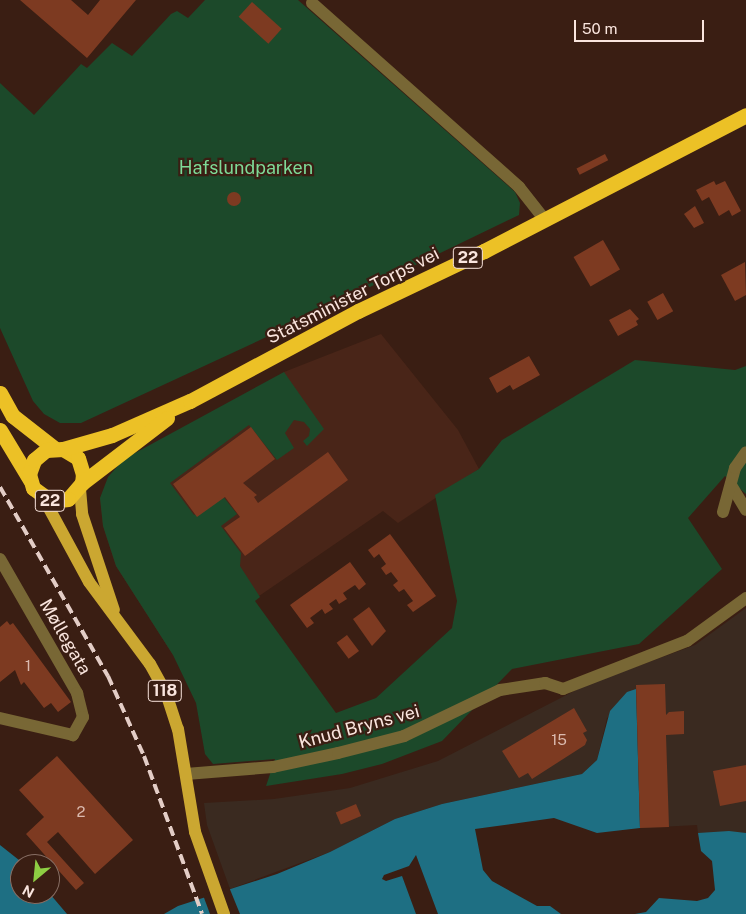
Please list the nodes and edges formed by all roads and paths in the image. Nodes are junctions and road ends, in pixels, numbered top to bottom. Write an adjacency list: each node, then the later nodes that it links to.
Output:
1 (312, 3): 3 (street)
2 (745, 119): 3 (highway, Statsminister Torps vei / 22)
3 (545, 220): 5 (highway, Statsminister Torps vei / 22)
4 (0, 393): 7 (highway, 22)
5 (190, 401): 7 (highway, Statsminister Torps vei / 22); 11 (highway, Statsminister Torps vei / 22)
6 (0, 430): 9 (highway, 22)
7 (59, 449): 9 (highway, 22); 11 (highway, 22)
8 (746, 452): 10 (street)
9 (30, 481): 12 (highway, 22)
10 (731, 485): 13 (street); 14 (street)
11 (81, 486): 12 (highway, 22); 17 (main road, 118)
12 (44, 499): 17 (main road, 118)
13 (746, 510)
14 (723, 512)
15 (0, 559): 18 (street, Møllegata)
16 (746, 598): 19 (street, Knud Bryns vei)
17 (117, 619): 19 (main road, 118)
18 (0, 718)
19 (186, 774): 20 (main road, 118)
20 (224, 914)

